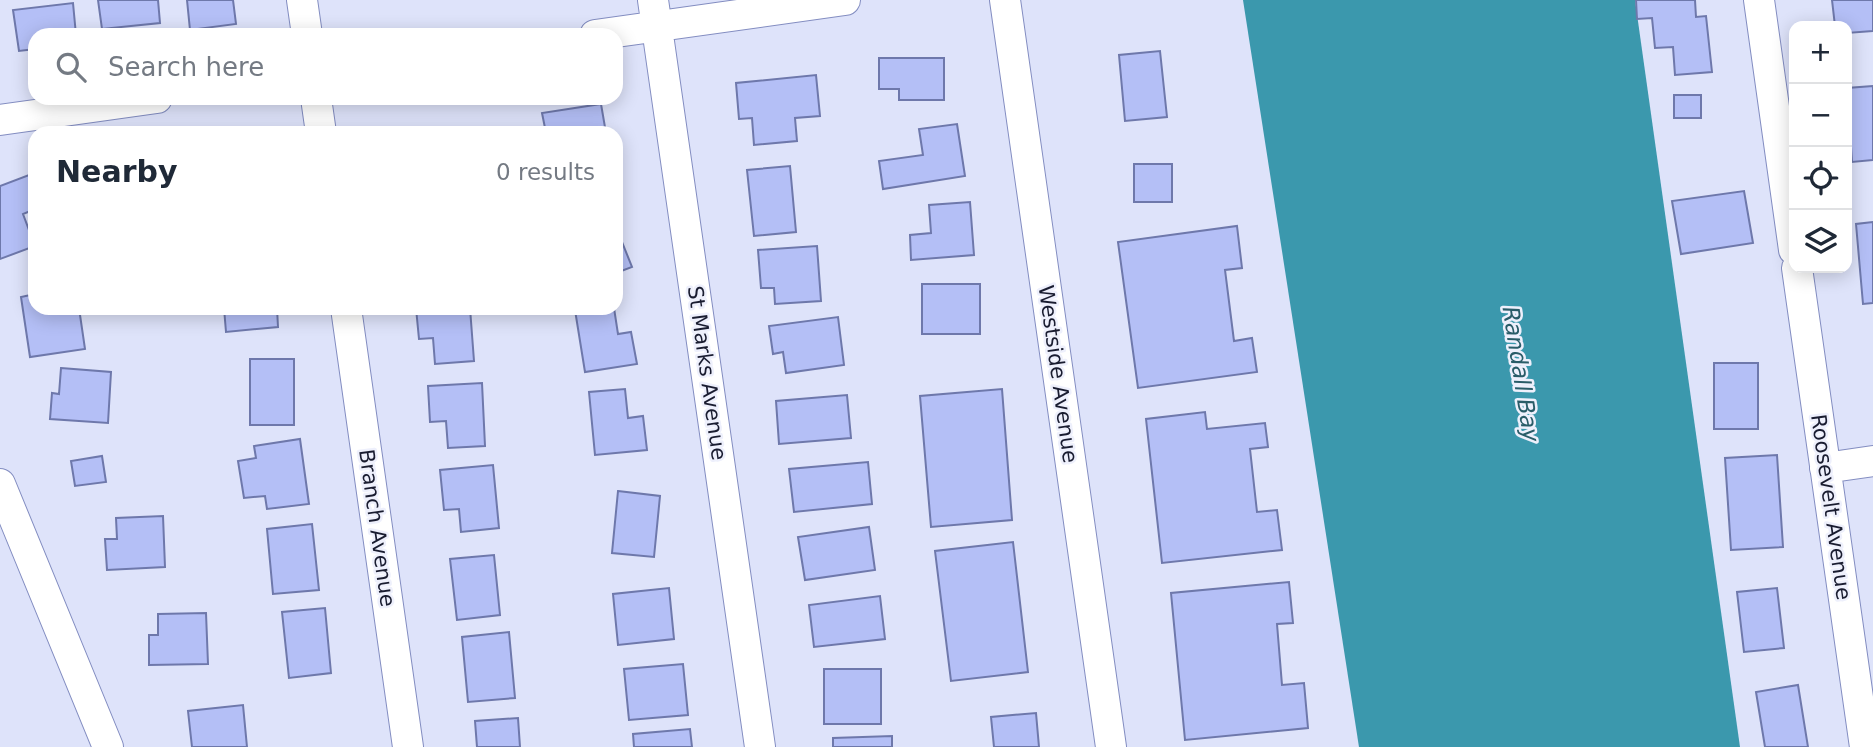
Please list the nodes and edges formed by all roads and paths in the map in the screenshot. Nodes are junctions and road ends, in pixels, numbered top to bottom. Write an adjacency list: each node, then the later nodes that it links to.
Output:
1 (303, 0): 6 (street)
2 (845, 0): 5 (street)
3 (1005, 0): 21 (street, Westside Avenue)
4 (1759, 0): 12 (street)
5 (655, 13): 7 (street); 20 (street, St Marks Avenue)
6 (306, 28)
7 (614, 28)
8 (107, 105): 10 (street)
9 (317, 105): 11 (street)
10 (0, 120)
11 (320, 126)
12 (1789, 214)
13 (1798, 273): 16 (street, Roosevelt Avenue)
14 (347, 315): 19 (street, Branch Avenue)
15 (1873, 461): 16 (street)
16 (1825, 468): 22 (street, Roosevelt Avenue)
17 (2, 496): 18 (street)
18 (108, 747)
19 (408, 747)
20 (760, 747)
21 (1111, 747)
22 (1865, 747)

